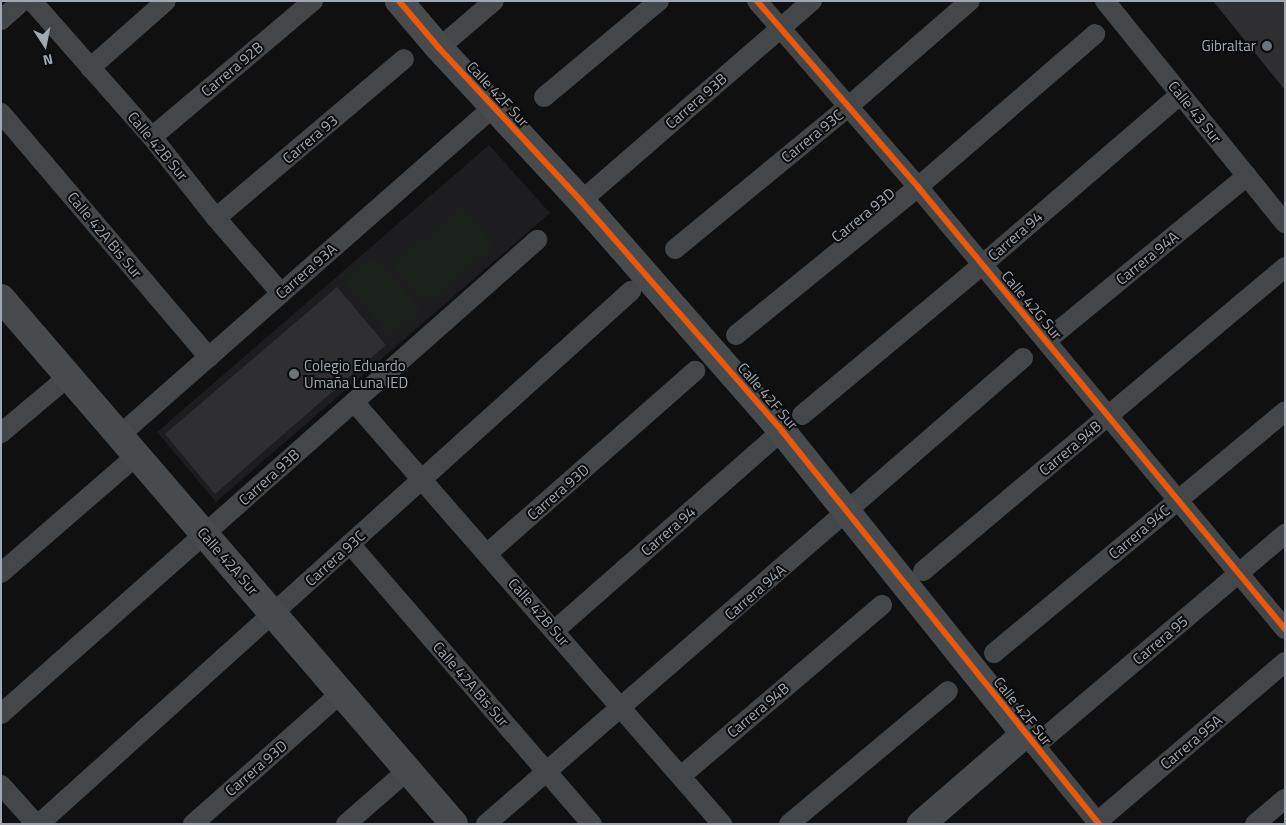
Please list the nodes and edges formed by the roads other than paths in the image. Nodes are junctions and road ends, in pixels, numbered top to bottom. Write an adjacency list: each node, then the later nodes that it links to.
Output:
1 (22, 1): 12 (street)
2 (32, 1): 17 (street, Calle 42B Sur)
3 (166, 1): 17 (street)
4 (313, 1): 23 (street, Carrera 92B)
5 (399, 1): 15 (street, Calle 42F Sur)
6 (494, 1): 15 (street)
7 (659, 1): 19 (street)
8 (757, 1): 13 (street, Calle 42G Sur)
9 (812, 1): 13 (street, Carrera 93B)
10 (970, 1): 20 (street, Carrera 93C)
11 (1105, 1): 18 (street, Calle 43 Sur)
12 (1, 20)
13 (780, 29): 20 (street, Calle 42G Sur); 26 (street, Carrera 93B)
14 (1094, 34): 25 (street, Carrera 93D)
15 (439, 48): 21 (street, Calle 42F Sur)
16 (404, 59): 27 (street, Carrera 93)
17 (90, 68): 23 (street, Calle 42B Sur)
18 (1181, 94): 24 (street, Calle 43 Sur); 31 (street, Carrera 94)
19 (544, 97)
20 (849, 106): 25 (street, Calle 42G Sur); 30 (street, Carrera 93C)
21 (493, 107): 26 (street, Calle 42F Sur); 34 (street, Carrera 93A)
22 (1, 113): 38 (street, Calle 42A Bis Sur)
23 (152, 137): 27 (street, Calle 42B Sur)
24 (1247, 176): 28 (street, Calle 43 Sur); 37 (street, Carrera 94A)
25 (918, 186): 31 (street, Calle 42G Sur); 36 (street, Carrera 93D)
26 (581, 201): 45 (street, Calle 42F Sur)
27 (216, 218): 34 (street, Calle 42B Sur)
28 (1285, 223)
29 (537, 240): 42 (street, Carrera 93B)
30 (675, 248)
31 (982, 265): 37 (street, Calle 42G Sur); 45 (street, Carrera 94)
32 (1285, 267): 44 (street, Carrera 94B)
33 (631, 291): 49 (street, Carrera 93C)
34 (281, 293): 38 (street, Carrera 93A)
35 (2, 300): 41 (street, Calle 42A Sur)
36 (736, 335)
37 (1046, 341): 44 (street, Calle 42G Sur)
38 (208, 357): 47 (street, Carrera 93A)
39 (1023, 358): 51 (street, Carrera 94A)
40 (695, 371): 55 (street, Carrera 93D)
41 (69, 376): 46 (street); 47 (street, Calle 42A Sur)
42 (354, 402): 49 (street, Calle 42B Sur); 52 (street, Carrera 93B)
43 (1285, 412): 50 (street, Carrera 94C)
44 (1108, 417): 50 (street, Calle 42G Sur); 56 (street, Carrera 94B)
45 (792, 423): 51 (street, Calle 42F Sur); 62 (street, Carrera 94)
46 (1, 433)
47 (120, 435): 48 (street, Calle 42A Sur)
48 (137, 455): 52 (street, Calle 42A Sur); 57 (street)
49 (422, 479): 54 (street, Carrera 93C); 55 (street, Calle 42B Sur)
50 (1177, 501): 58 (street, Calle 42G Sur); 63 (street, Carrera 94C)
51 (847, 512): 67 (street, Carrera 94A); 69 (street, Calle 42F Sur)
52 (205, 534): 60 (street, Calle 42A Sur); 68 (street, Carrera 93B)
53 (1285, 534): 58 (street, Carrera 95)
54 (350, 544): 60 (street, Carrera 93C); 71 (street, Calle 42A Bis Sur)
55 (488, 553): 62 (street, Calle 42B Sur)
56 (923, 570)
57 (1, 573)
58 (1238, 574): 61 (street, Calle 42G Sur); 69 (street, Carrera 95)
59 (882, 605): 72 (street, Carrera 94B)
60 (273, 613): 66 (street, Calle 42A Sur); 76 (street, Carrera 93C)
61 (1285, 629)
62 (554, 631): 67 (street, Calle 42B Sur)
63 (994, 653)
64 (1285, 662): 75 (street, Carrera 95A)
65 (948, 691): 83 (street)
66 (342, 693): 70 (street, Calle 42A Sur); 77 (street, Carrera 93D)
67 (621, 707): 71 (street, Carrera 94A); 72 (street, Calle 42B Sur)
68 (1, 714)
69 (1030, 740): 75 (street, Calle 42F Sur); 84 (street, Carrera 95)
70 (408, 770): 78 (street); 79 (street, Calle 42A Sur)
71 (546, 772): 80 (street, Carrera 94A); 81 (street, Calle 42A Bis Sur)
72 (681, 776): 82 (street, Calle 42B Sur)
73 (1, 785): 76 (street)
74 (1285, 800): 85 (street)
75 (1098, 823)
76 (37, 824)
77 (193, 824)
78 (346, 824)
79 (454, 824)
80 (486, 824)
81 (592, 824)
82 (722, 824)
83 (789, 824)
84 (921, 824)
85 (1255, 824)

